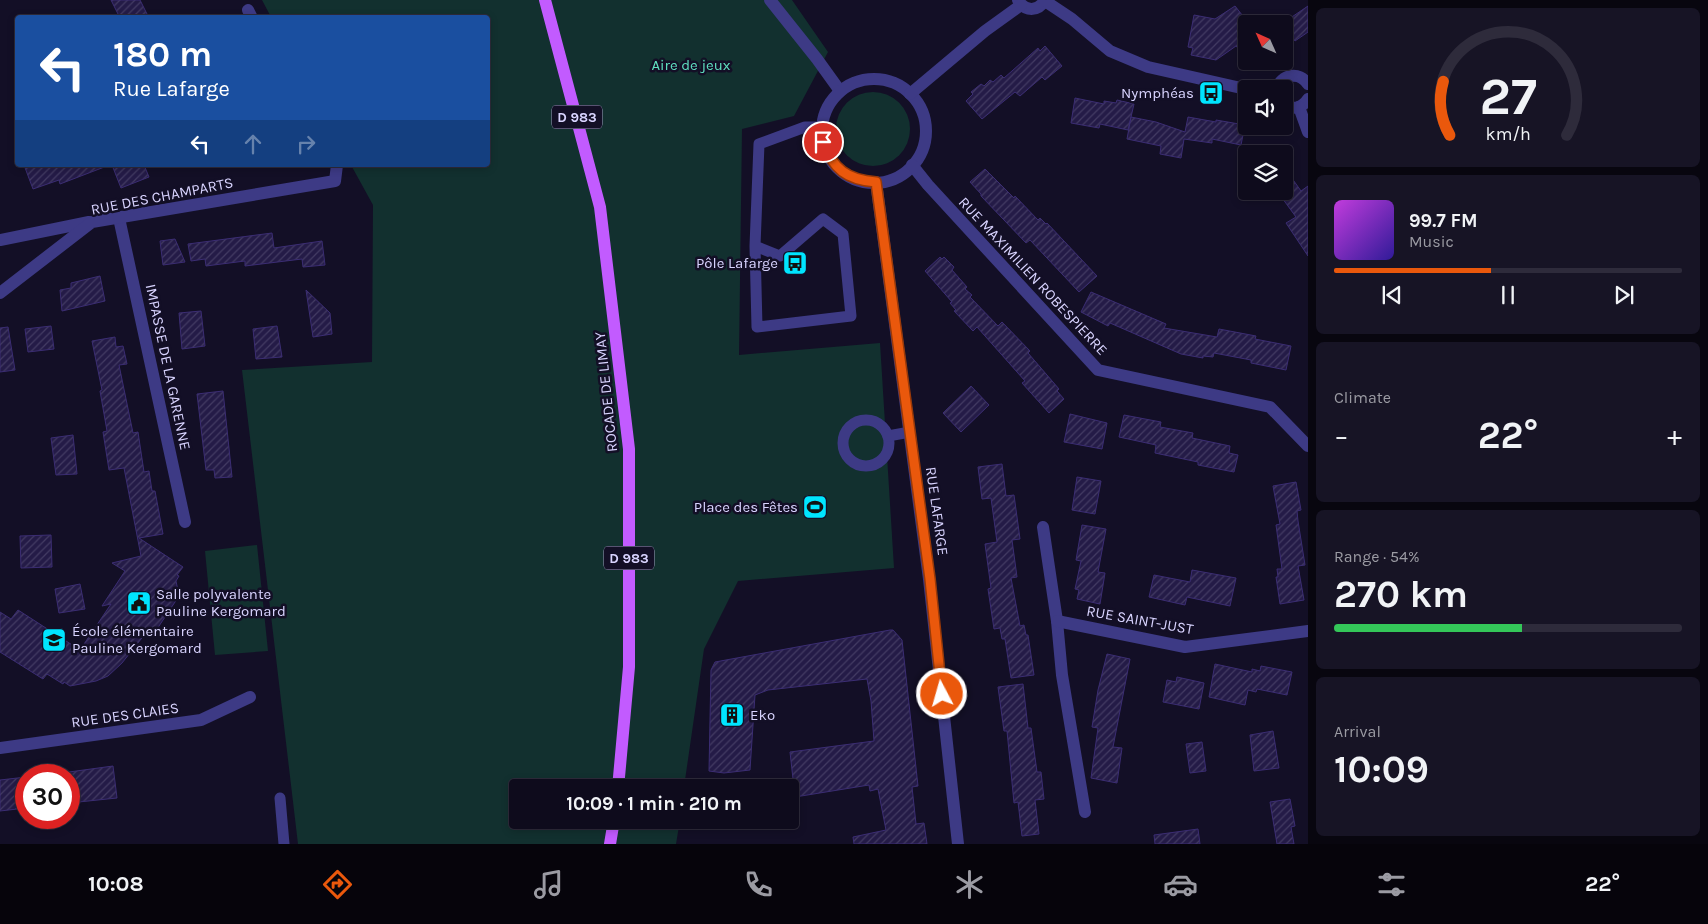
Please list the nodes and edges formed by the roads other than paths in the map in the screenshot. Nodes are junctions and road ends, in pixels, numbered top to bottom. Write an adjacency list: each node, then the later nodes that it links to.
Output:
1 (545, 0): 30 (main road, ROCADE DE LIMAY / D 983)
2 (770, 0): 8 (street)
3 (1045, 0): 4 (street); 7 (street)
4 (1020, 2): 9 (street)
5 (1281, 80): 6 (street)
6 (1307, 81)
7 (1238, 86)
8 (840, 91): 9 (street); 11 (street)
9 (910, 94): 13 (street)
10 (1304, 103): 12 (street)
11 (822, 127): 15 (street); 19 (lane)
12 (1308, 132)
13 (912, 165): 15 (street); 23 (street, RUE MAXIMILIEN ROBESPIERRE)
14 (337, 167): 16 (street, RUE DES CHAMPARTS)
15 (876, 182): 21 (street, RUE LAFARGE)
16 (118, 218): 17 (street, RUE DES CHAMPARTS); 24 (street, IMPASSE DE LA GARENNE)
17 (92, 222): 18 (street); 20 (street, RUE DES CHAMPARTS)
18 (0, 240)
19 (755, 246): 19 (lane)
20 (0, 293)
21 (910, 432): 22 (lane); 36 (street, RUE LAFARGE)
22 (888, 436): 22 (lane)
23 (1308, 446)
24 (185, 522)
25 (1043, 527): 26 (street)
26 (1057, 621): 27 (street, RUE SAINT-JUST); 32 (street)
27 (1308, 631)
28 (250, 697): 29 (street, RUE DES CLAIES)
29 (0, 748)
30 (619, 779)
31 (280, 798): 34 (lane)
32 (1085, 812)
33 (612, 829): 35 (main road)
34 (284, 844)
35 (610, 844)
36 (958, 844)

